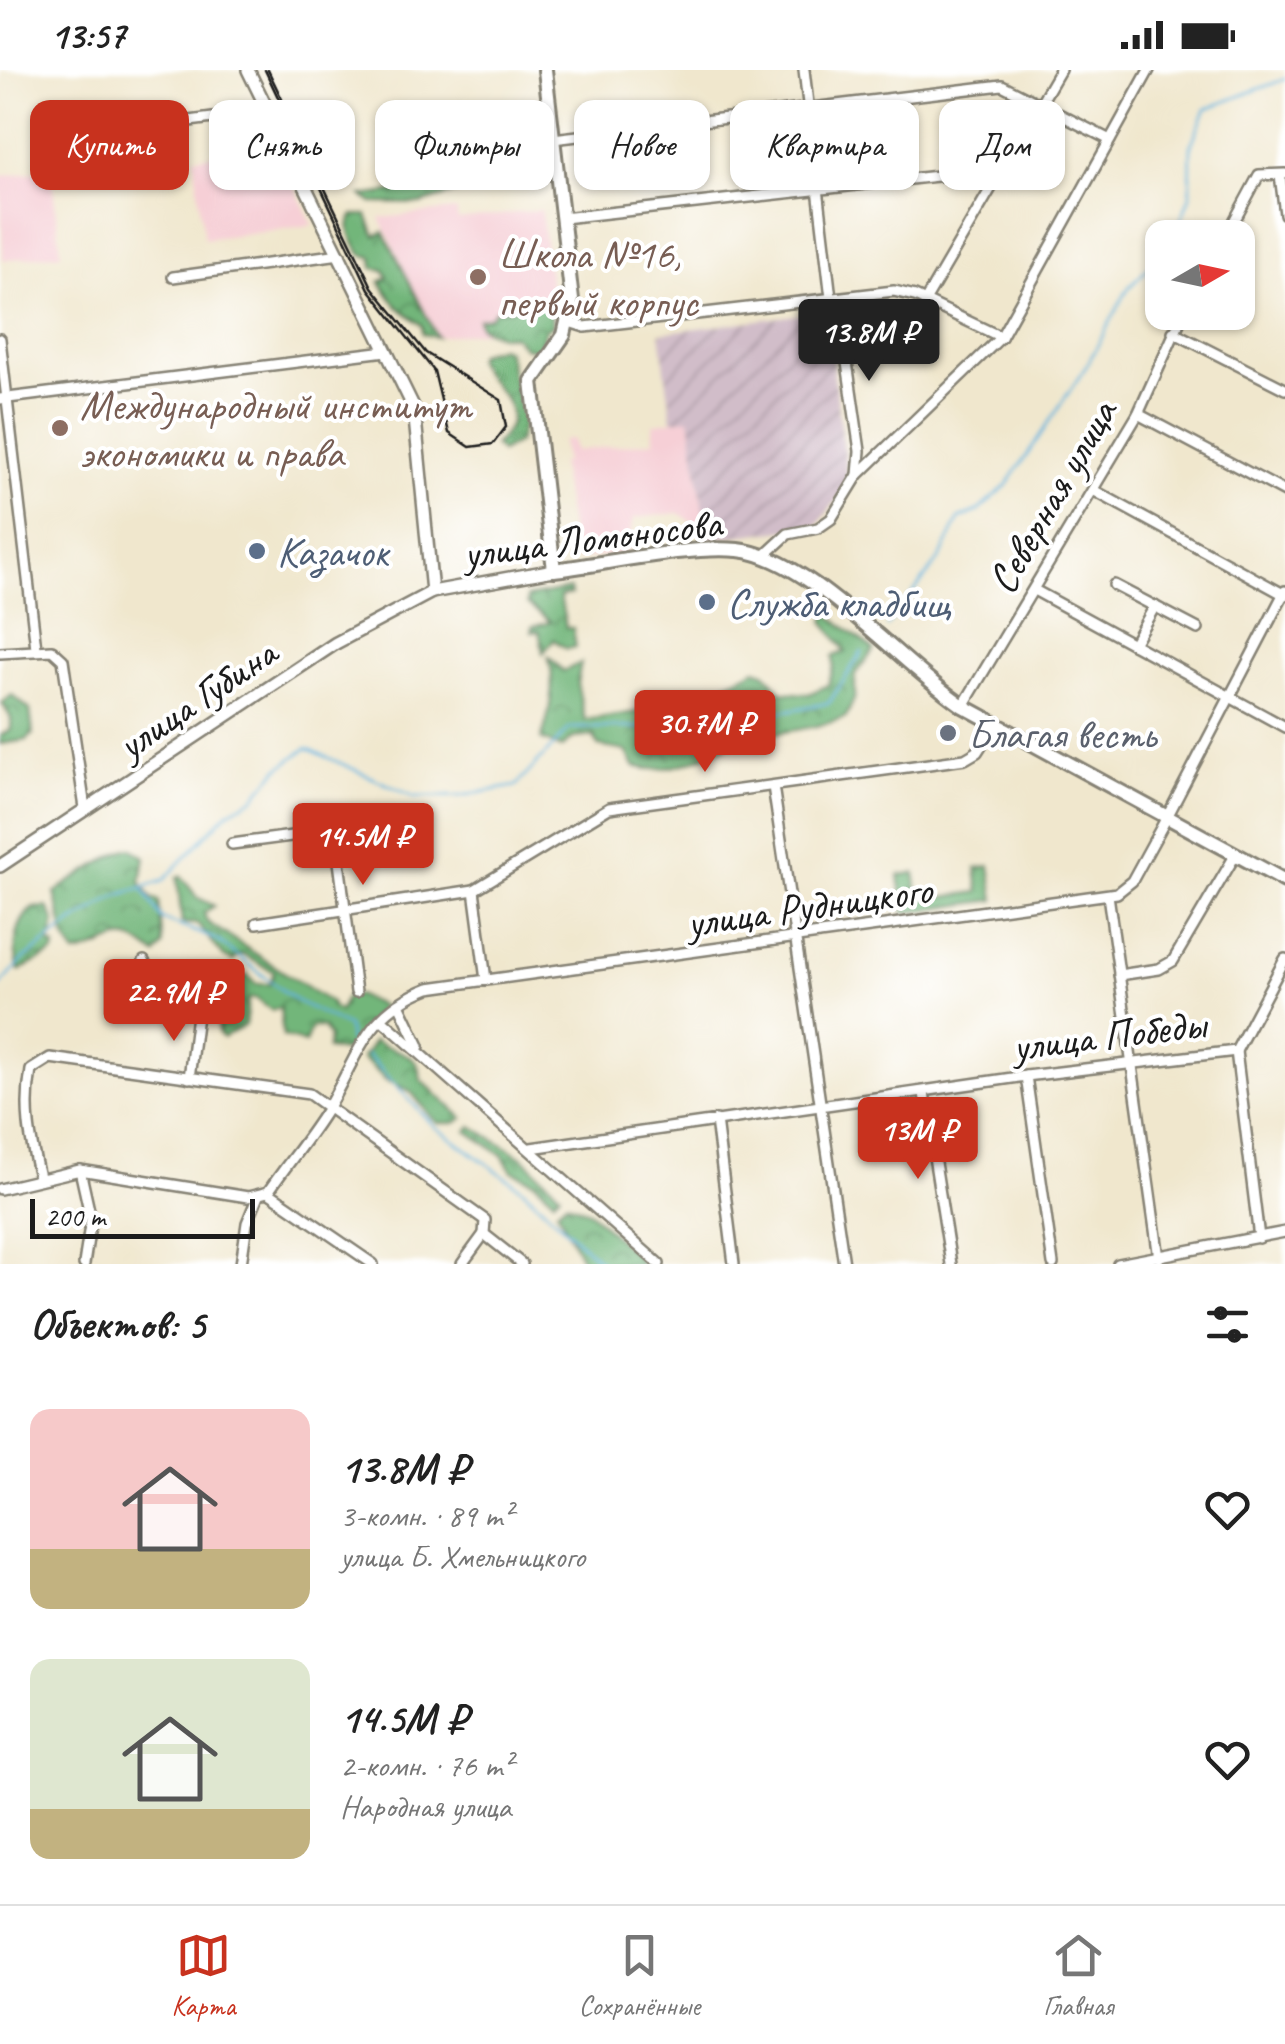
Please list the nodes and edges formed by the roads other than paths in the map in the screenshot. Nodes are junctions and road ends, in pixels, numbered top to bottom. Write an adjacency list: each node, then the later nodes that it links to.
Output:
1 (248, 70): 6 (street, улица Ломоносова)
2 (544, 70): 7 (main road)
3 (804, 70): 8 (street)
4 (1060, 70): 11 (street)
5 (1149, 70): 15 (street)
6 (263, 100)
7 (548, 100)
8 (808, 100)
9 (881, 100): 10 (street)
10 (1034, 100)
11 (1043, 100)
12 (1065, 116): 15 (street)
13 (730, 118): 14 (street)
14 (554, 139)
15 (1110, 140): 31 (street)
16 (554, 147): 23 (main road)
17 (1282, 175): 22 (street); 24 (street)
18 (308, 190): 25 (street, улица Ломоносова)
19 (803, 190): 23 (street)
20 (820, 190): 27 (street)
21 (989, 190): 28 (street)
22 (1285, 214)
23 (563, 218): 29 (main road)
24 (1234, 220)
25 (340, 254): 26 (street); 33 (street, улица Ломоносова)
26 (173, 277)
27 (831, 298): 28 (street); 29 (street); 37 (street)
28 (924, 301): 31 (street)
29 (569, 322): 41 (main road)
30 (1174, 332): 34 (street); 36 (street, Северная улица)
31 (1002, 337): 37 (street)
32 (0, 339): 35 (street)
33 (386, 351): 35 (street); 44 (street, улица Ломоносова)
34 (1285, 388)
35 (3, 398): 49 (street)
36 (1138, 414): 38 (street, Северная улица); 39 (street)
37 (858, 475): 40 (street)
38 (1093, 490): 43 (street, Северная улица); 45 (street)
39 (1285, 492)
40 (764, 556): 41 (main road, улица Ломоносова); 52 (main road, улица Ломоносова)
41 (554, 570): 44 (street, улица Ломоносова)
42 (1114, 585): 46 (street)
43 (1036, 590): 48 (street); 52 (street, Северная улица)
44 (432, 592): 56 (street, улица Губина)
45 (1285, 593): 51 (street)
46 (1154, 606): 47 (street); 48 (street)
47 (1198, 630)
48 (1133, 644): 51 (street)
49 (36, 648): 50 (street); 56 (street)
50 (0, 653)
51 (1231, 698): 54 (street); 57 (street)
52 (963, 706): 53 (main road, улица Ломоносова)
53 (994, 724): 55 (street); 57 (main road, улица Ломоносова)
54 (1285, 727)
55 (773, 786): 64 (street); 68 (street)
56 (85, 808): 62 (street, улица Губина)
57 (1167, 817): 61 (main road, улица Ломоносова); 65 (street)
58 (374, 824): 59 (street)
59 (335, 831): 60 (street); 66 (street)
60 (232, 844)
61 (1236, 854): 63 (main road, улица Ломоносова); 71 (street)
62 (0, 866)
63 (1285, 880)
64 (474, 890): 66 (street); 72 (street)
65 (1108, 895): 68 (street, улица Рудницкого); 71 (street)
66 (345, 910): 67 (street); 73 (street)
67 (258, 923)
68 (797, 940): 72 (street, улица Рудницкого); 82 (street)
69 (1285, 959): 76 (street, улица Победы)
70 (144, 960): 80 (street)
71 (1120, 975): 78 (street)
72 (486, 980): 74 (street, улица Рудницкого)
73 (356, 992)
74 (399, 1004): 75 (street, улица Рудницкого); 77 (street)
75 (382, 1019): 77 (street); 83 (street, улица Рудницкого)
76 (1236, 1051): 78 (street, улица Победы); 92 (street)
77 (421, 1052): 85 (street)
78 (1132, 1064): 79 (street, улица Победы); 93 (street)
79 (1026, 1076): 81 (street, улица Победы); 103 (street)
80 (189, 1078): 83 (street); 87 (street)
81 (924, 1093): 82 (street, улица Победы); 102 (street)
82 (819, 1106): 84 (street, улица Победы); 101 (street)
83 (328, 1108): 89 (street, улица Рудницкого); 91 (street)
84 (716, 1120): 85 (street, улица Победы); 100 (street)
85 (531, 1148): 99 (street)
86 (80, 1170): 87 (street); 89 (street); 94 (street)
87 (39, 1177): 88 (street)
88 (0, 1189)
89 (263, 1194): 95 (street, улица Рудницкого); 96 (street)
90 (1285, 1232): 92 (street)
91 (484, 1234): 97 (street); 98 (street)
92 (1260, 1238): 93 (street)
93 (1159, 1258): 104 (street)
94 (84, 1264)
95 (240, 1264)
96 (373, 1264)
97 (462, 1264)
98 (522, 1264)
99 (659, 1264)
100 (734, 1264)
101 (844, 1264)
102 (952, 1264)
103 (1053, 1264)
104 (1118, 1264)

